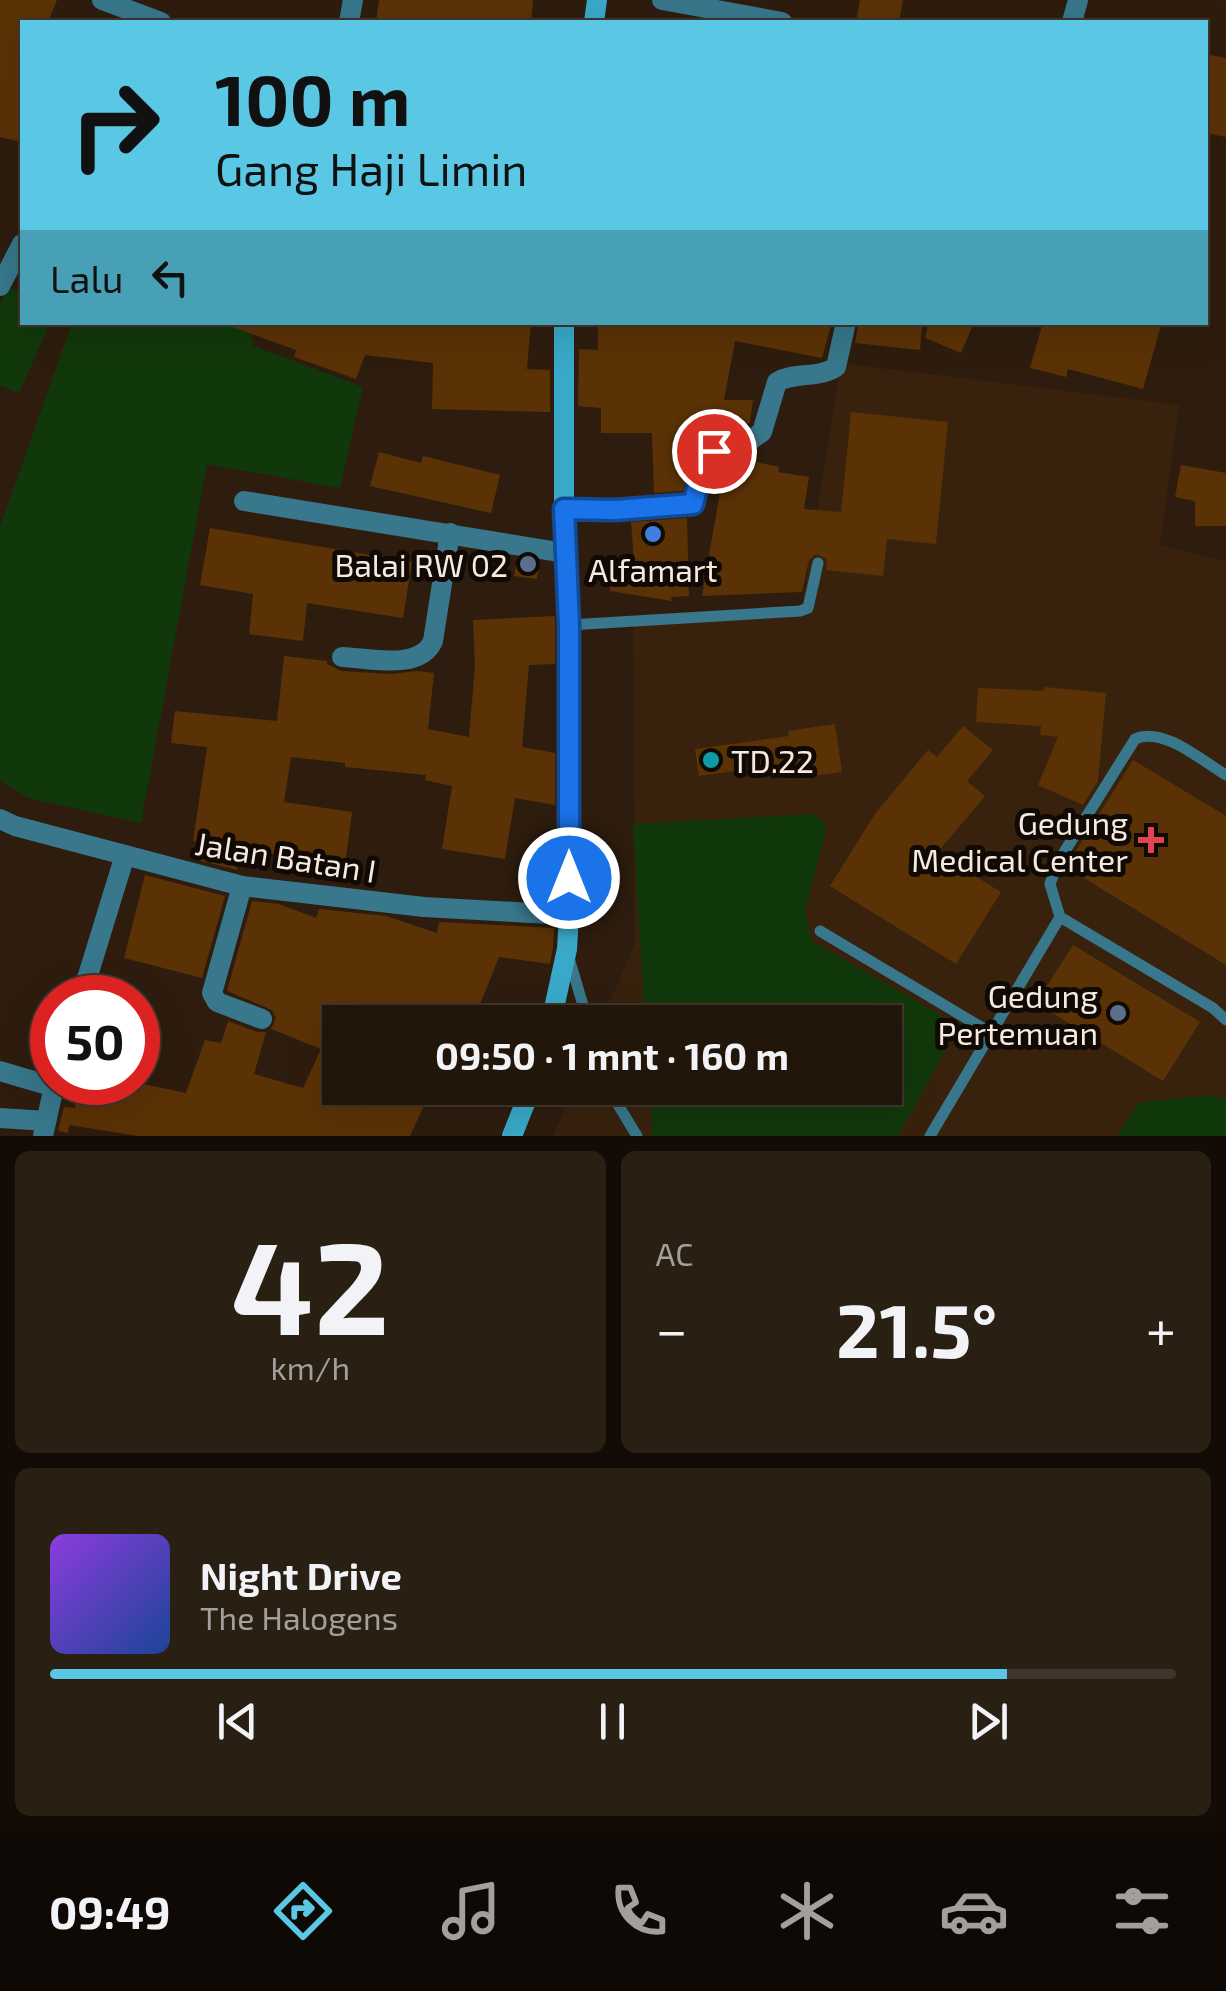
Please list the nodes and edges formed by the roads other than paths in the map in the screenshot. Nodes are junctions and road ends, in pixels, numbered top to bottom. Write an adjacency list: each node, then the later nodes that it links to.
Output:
1 (102, 0): 3 (street)
2 (662, 0): 4 (street)
3 (157, 20)
4 (771, 20)
5 (20, 248): 6 (street)
6 (0, 286)
7 (564, 325): 10 (main road)
8 (845, 325): 10 (street)
9 (244, 502): 11 (street)
10 (564, 509): 12 (main road)
11 (450, 533): 12 (street); 15 (street)
12 (566, 552): 14 (main road)
13 (818, 564): 14 (lane)
14 (569, 625): 20 (main road)
15 (342, 658)
16 (1226, 774): 21 (lane)
17 (0, 819): 18 (street, Jalan Batan I)
18 (125, 855): 19 (street, Jalan Batan I); 24 (street)
19 (242, 886): 20 (street, Jalan Batan I); 27 (street)
20 (569, 915): 23 (main road)
21 (1060, 917): 28 (lane); 29 (lane)
22 (820, 930): 29 (lane)
23 (566, 949): 25 (main road); 26 (lane)
24 (88, 975)
25 (554, 1005)
26 (583, 1005)
27 (262, 1018)
28 (1226, 1020)
29 (991, 1033): 39 (lane)
30 (0, 1071): 31 (street)
31 (30, 1079)
32 (52, 1105): 36 (street)
33 (524, 1105): 37 (main road)
34 (618, 1105): 38 (lane)
35 (0, 1118): 36 (street)
36 (49, 1131)
37 (512, 1136)
38 (637, 1136)
39 (930, 1136)

